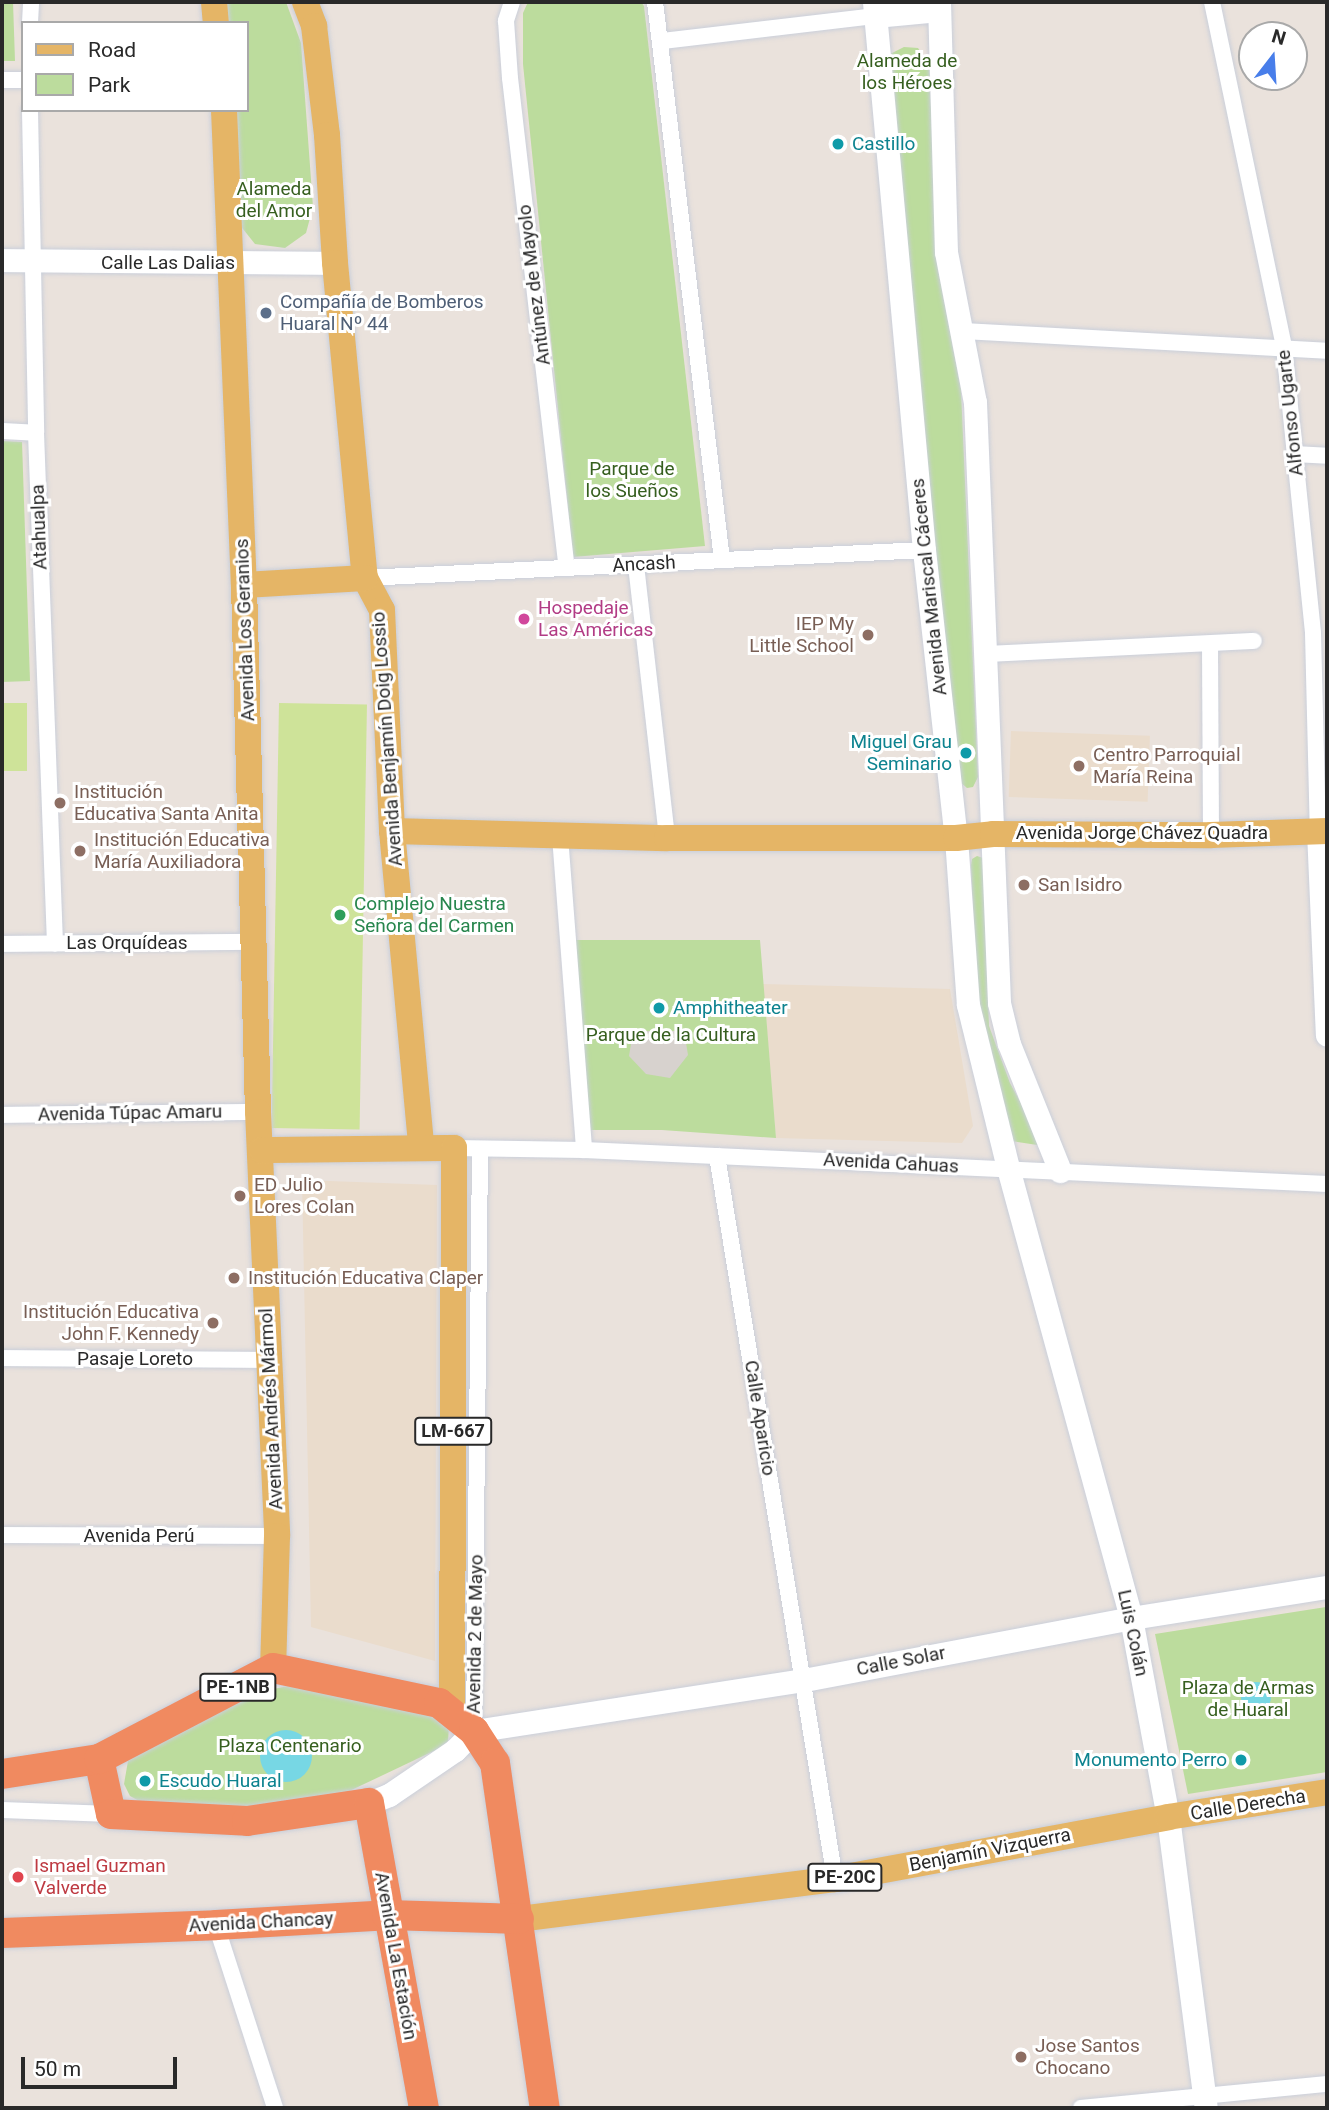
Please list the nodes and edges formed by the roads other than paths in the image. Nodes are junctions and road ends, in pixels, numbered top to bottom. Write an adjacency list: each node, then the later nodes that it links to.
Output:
1 (30, 2): 9 (street)
2 (214, 2): 10 (main road)
3 (305, 2): 18 (main road, Avenida Benjamín Doig Lossio)
4 (512, 2): 30 (street, Antúnez de Mayolo)
5 (655, 2): 11 (street)
6 (1212, 2): 21 (street, Alfonso Ugarte)
7 (939, 6): 8 (street); 20 (street)
8 (875, 9): 11 (street); 27 (street, Avenida Mariscal Cáceres)
9 (30, 21)
10 (216, 21)
11 (662, 41): 28 (street)
12 (2, 80): 13 (street)
13 (21, 80)
14 (30, 112): 17 (street, Atahualpa)
15 (224, 112): 19 (main road, Avenida Los Geranios)
16 (2, 260): 17 (street, Calle Las Dalias)
17 (32, 262): 19 (street, Calle Las Dalias); 24 (street, Atahualpa)
18 (335, 263): 19 (street, Calle Las Dalias); 31 (main road, Avenida Benjamín Doig Lossio)
19 (231, 264): 32 (main road, Avenida Los Geranios)
20 (962, 331): 21 (street); 35 (street)
21 (1284, 347): 22 (street); 25 (street, Alfonso Ugarte)
22 (1327, 351)
23 (2, 431): 24 (street)
24 (36, 433): 45 (street, Atahualpa)
25 (1294, 454): 26 (street); 37 (street, Alfonso Ugarte)
26 (1327, 456)
27 (924, 550): 28 (street, Ancash); 42 (street, Avenida Mariscal Cáceres)
28 (722, 560): 29 (street, Ancash)
29 (636, 565): 30 (street, Ancash); 41 (street)
30 (567, 568): 31 (street, Ancash)
31 (365, 578): 32 (main road); 36 (main road, Avenida Benjamín Doig Lossio)
32 (244, 584): 43 (main road, Avenida Los Geranios)
33 (1254, 641): 34 (street)
34 (1210, 645): 35 (street); 39 (street)
35 (985, 654): 38 (street)
36 (392, 831): 40 (main road, Avenida Jorge Chávez Quadra); 49 (main road, Avenida Benjamín Doig Lossio)
37 (1323, 831): 39 (main road, Avenida Jorge Chávez Quadra); 46 (street)
38 (993, 834): 39 (main road, Avenida Jorge Chávez Quadra); 42 (main road, Avenida Jorge Chávez Quadra); 55 (street)
39 (1211, 835)
40 (560, 836): 41 (main road, Avenida Jorge Chávez Quadra); 52 (street)
41 (667, 838): 42 (main road, Avenida Jorge Chávez Quadra)
42 (956, 838): 54 (street, Avenida Mariscal Cáceres)
43 (252, 942): 45 (street, Las Orquídeas); 47 (main road, Avenida Los Geranios)
44 (2, 944): 45 (street, Las Orquídeas)
45 (55, 944)
46 (1327, 1035)
47 (258, 1112): 48 (street, Avenida Túpac Amaru); 51 (main road, Avenida Los Geranios)
48 (2, 1115)
49 (421, 1146): 50 (main road); 51 (main road)
50 (467, 1149): 52 (street, Avenida Cahuas); 65 (main road, Avenida 2 de Mayo / LM-667)
51 (262, 1150): 58 (main road, Avenida Andrés Mármol)
52 (584, 1150): 53 (street, Avenida Cahuas)
53 (717, 1156): 54 (street, Avenida Cahuas); 64 (street, Calle Aparicio)
54 (1008, 1168): 55 (street, Avenida Cahuas); 62 (street, Luis Colán)
55 (1060, 1171): 56 (street, Avenida Cahuas)
56 (1327, 1184)
57 (2, 1358): 58 (street, Pasaje Loreto)
58 (268, 1360): 60 (main road, Avenida Andrés Mármol)
59 (2, 1535): 60 (street, Avenida Perú)
60 (277, 1536): 63 (main road, Avenida Andrés Mármol)
61 (1327, 1587): 62 (street, Calle Solar)
62 (1131, 1618): 64 (street, Calle Solar); 72 (street, Luis Colán)
63 (273, 1668): 65 (highway, PE-1NB); 66 (highway, PE-1NB)
64 (804, 1680): 65 (street, Calle Solar); 73 (street, Calle Aparicio)
65 (463, 1722): 69 (street); 75 (highway, Avenida 2 de Mayo)
66 (99, 1759): 67 (highway, PE-1NB); 71 (highway)
67 (2, 1774)
68 (1327, 1792): 72 (main road, Calle Derecha / PE-20C)
69 (369, 1803): 71 (highway); 74 (highway, Avenida La Estación)
70 (2, 1810): 71 (street)
71 (111, 1814)
72 (1168, 1817): 73 (main road, Benjamín Vizquerra / PE-20C); 79 (street, Luis Colán)
73 (835, 1879): 75 (main road, Benjamín Vizquerra / PE-20C)
74 (387, 1915): 75 (highway, Avenida Chancay); 76 (highway, Avenida Chancay); 81 (highway, Avenida La Estación)
75 (519, 1919): 82 (highway, Avenida 2 de Mayo)
76 (216, 1925): 77 (highway, Avenida Chancay); 80 (street)
77 (2, 1933)
78 (1327, 2084): 79 (street)
79 (1205, 2103): 83 (street)
80 (275, 2108)
81 (424, 2108)
82 (545, 2108)
83 (1081, 2108)

